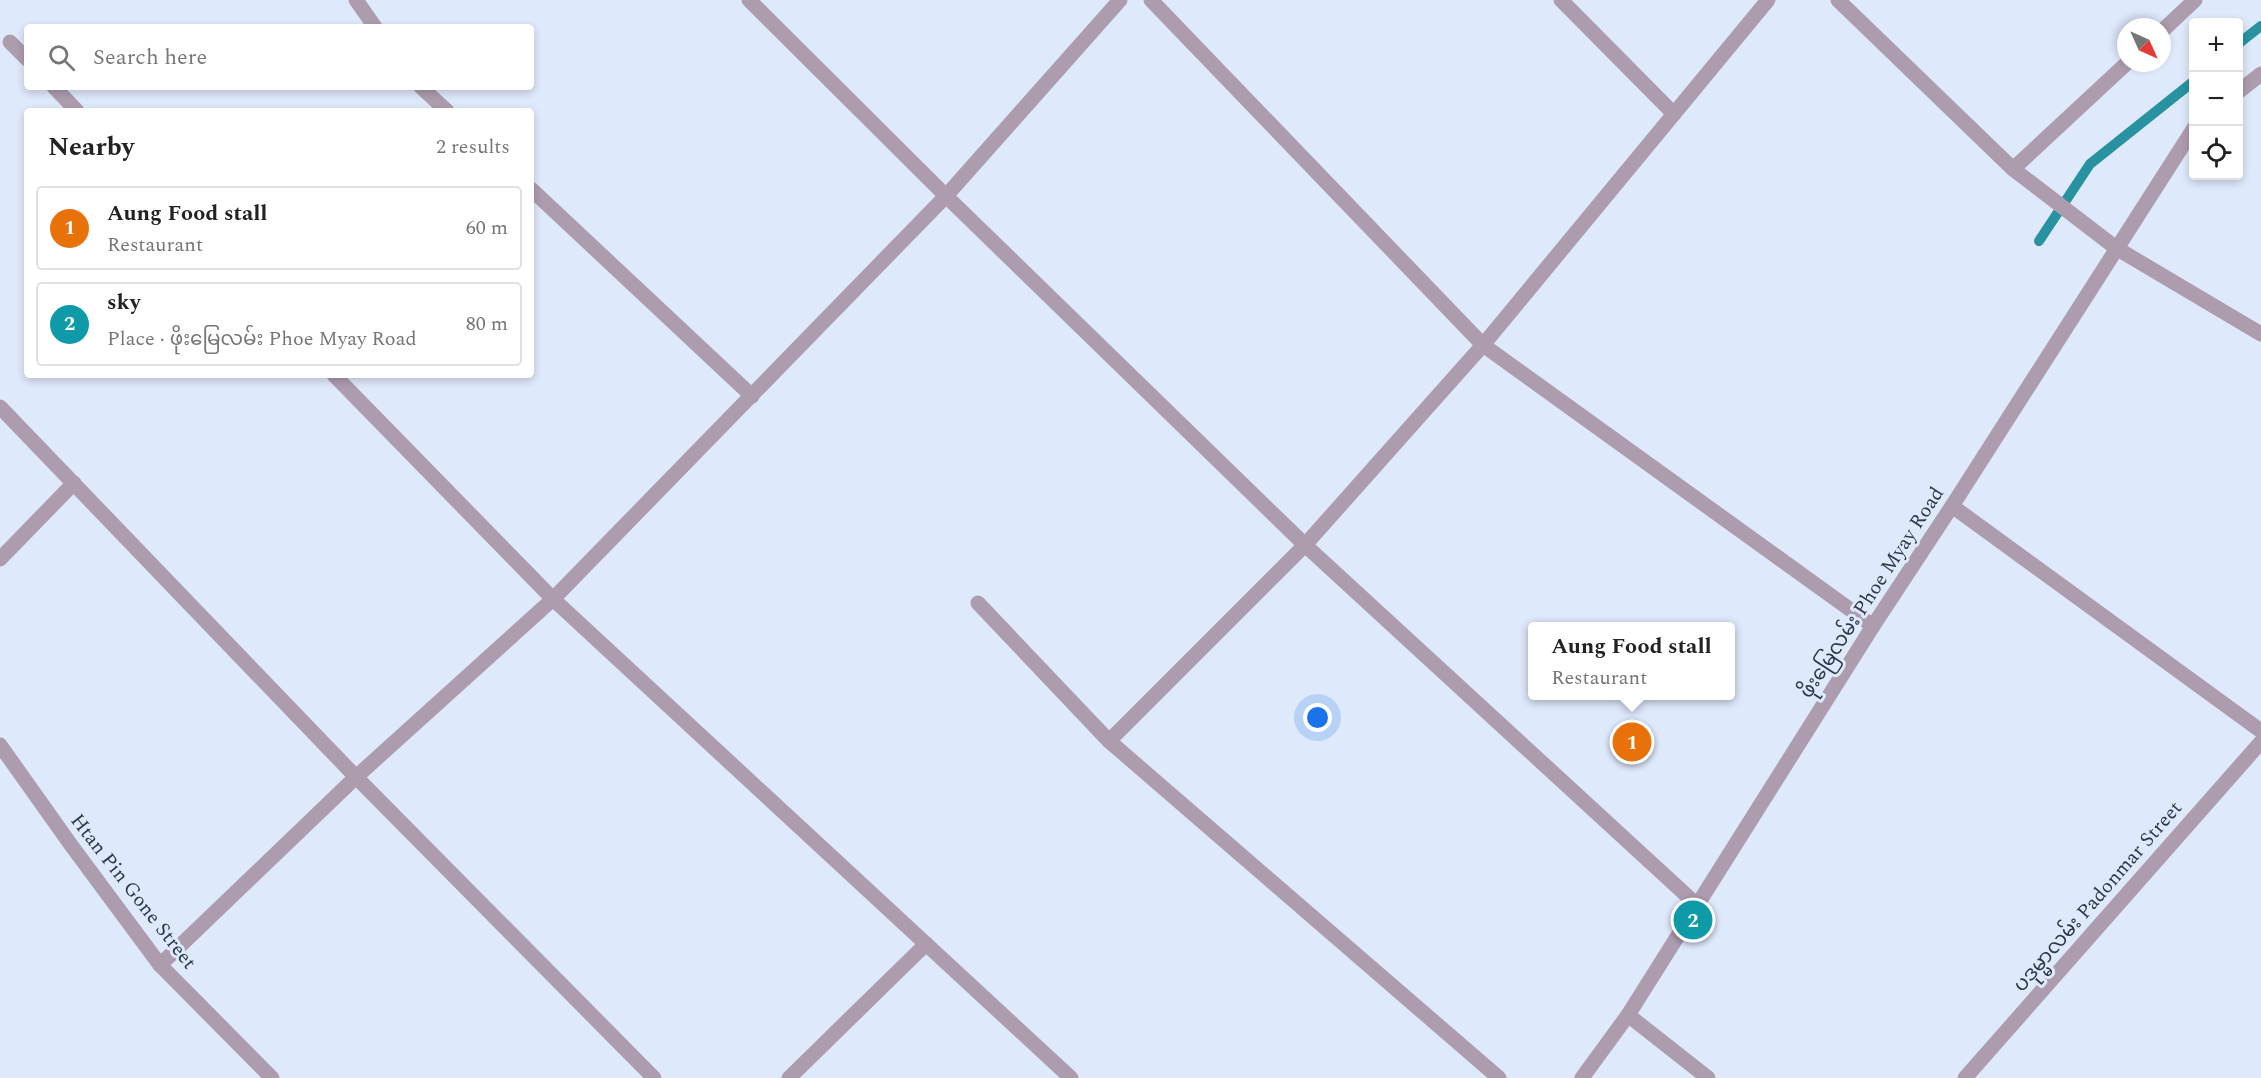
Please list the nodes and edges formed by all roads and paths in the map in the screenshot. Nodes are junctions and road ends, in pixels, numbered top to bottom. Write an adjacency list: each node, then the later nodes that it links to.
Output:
1 (356, 0): 10 (street)
2 (749, 0): 24 (street)
3 (1120, 0): 24 (street)
4 (1151, 0): 27 (street)
5 (1561, 0): 20 (street)
6 (1768, 0): 20 (street)
7 (1838, 0): 22 (street)
8 (2195, 0): 9 (street)
9 (2171, 23)
10 (373, 24)
11 (10, 42): 12 (street)
12 (24, 56)
13 (2117, 72): 22 (street)
14 (2261, 74): 15 (street)
15 (2243, 88)
16 (57, 90): 18 (street)
17 (424, 90): 19 (street)
18 (74, 108)
19 (444, 108)
20 (1674, 114): 27 (street)
21 (2189, 134): 25 (street, ဖိုးမြေလမ်း Phoe Myay Road)
22 (2013, 169): 25 (street)
23 (534, 192): 29 (street)
24 (946, 196): 29 (street); 33 (street)
25 (2116, 248): 26 (street); 32 (street, ဖိုးမြေလမ်း Phoe Myay Road)
26 (2261, 334)
27 (1483, 345): 33 (street); 37 (street)
28 (337, 378): 35 (street)
29 (752, 396): 35 (street)
30 (0, 406): 31 (street)
31 (74, 483): 34 (street); 42 (street)
32 (1952, 506): 37 (street, ဖိုးမြေလမ်း Phoe Myay Road); 38 (street)
33 (1305, 545): 39 (street); 43 (street)
34 (0, 559)
35 (553, 599): 42 (street); 44 (street)
36 (978, 603): 39 (street)
37 (1873, 626): 43 (street, ဖိုးမြေလမ်း Phoe Myay Road)
38 (2261, 731)
39 (1108, 741): 51 (street)
40 (2261, 742): 54 (street, ပဒုမ္မာလမ်း Padonmar Street)
41 (0, 744): 45 (street, Htan Pin Gone Street)
42 (356, 777): 45 (street); 48 (street)
43 (1696, 905): 46 (street, ဖိုးမြေလမ်း Phoe Myay Road)
44 (926, 944): 49 (street); 50 (street)
45 (160, 965): 47 (street, Htan Pin Gone Street)
46 (1628, 1015): 52 (street, ဖိုးမြေလမ်း Phoe Myay Road); 53 (street)
47 (272, 1078)
48 (654, 1078)
49 (789, 1078)
50 (1071, 1078)
51 (1498, 1078)
52 (1582, 1078)
53 (1708, 1078)
54 (1965, 1078)

